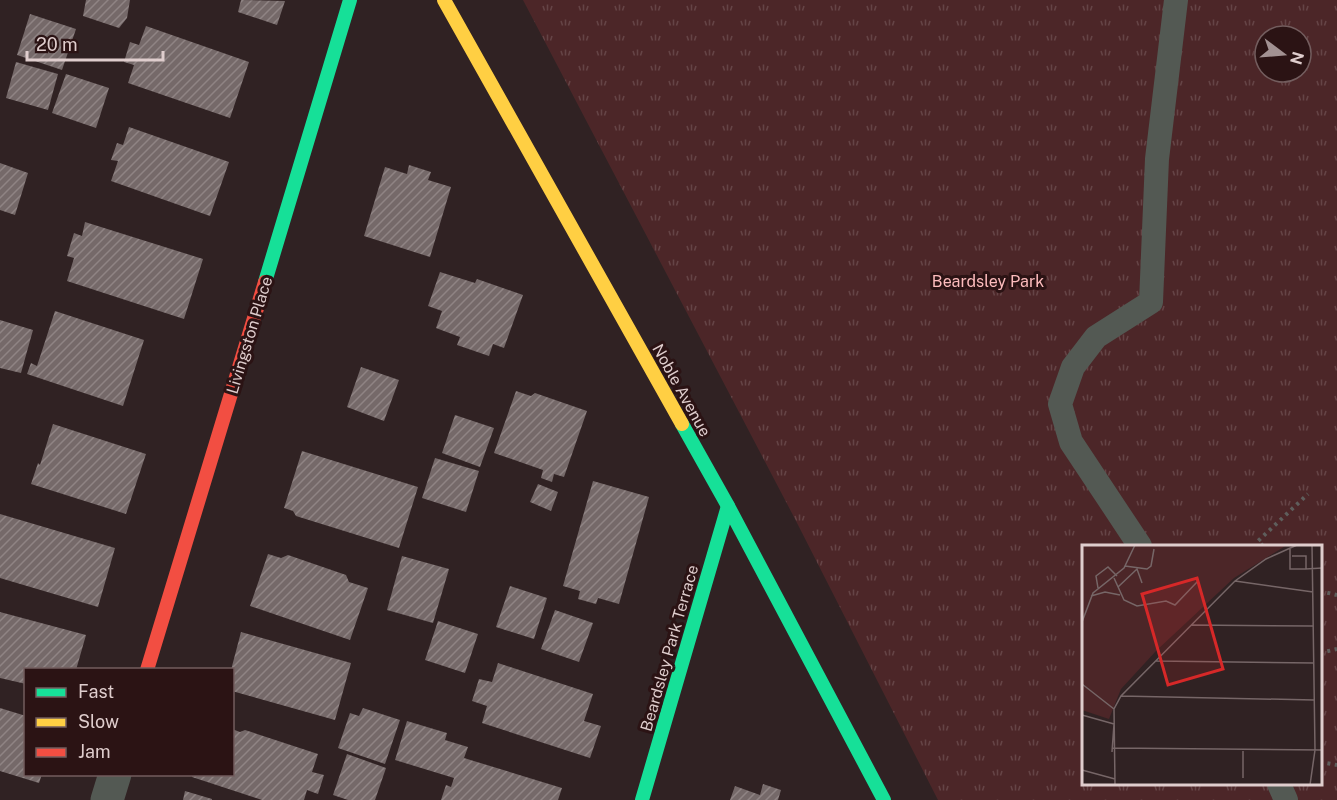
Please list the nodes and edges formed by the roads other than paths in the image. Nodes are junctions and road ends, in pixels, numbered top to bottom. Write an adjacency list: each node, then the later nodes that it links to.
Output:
1 (350, 0): 6 (street, Livingston Place)
2 (444, 0): 4 (street, Noble Avenue)
3 (1176, 0): 5 (lane)
4 (729, 506): 10 (street, Beardsley Park Terrace); 11 (street, Noble Avenue)
5 (1139, 545)
6 (147, 668)
7 (114, 776): 9 (street)
8 (1280, 785): 12 (lane)
9 (107, 800)
10 (642, 800)
11 (884, 800)
12 (1286, 800)

